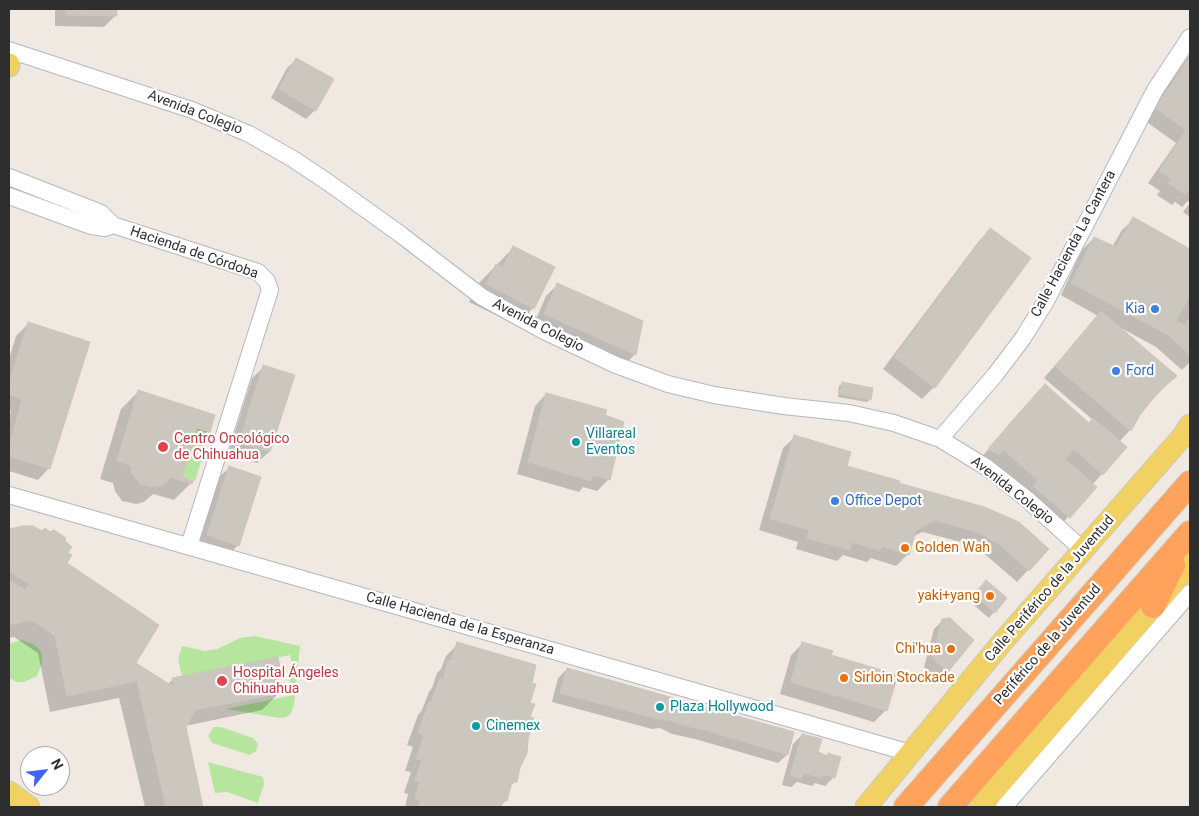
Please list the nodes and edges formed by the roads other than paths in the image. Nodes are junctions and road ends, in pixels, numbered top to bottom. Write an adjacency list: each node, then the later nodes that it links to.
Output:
1 (1190, 37): 7 (street, Calle Hacienda La Cantera)
2 (9, 50): 7 (street, Avenida Colegio)
3 (9, 177): 5 (street, Hacienda de Córdoba)
4 (9, 196): 5 (street, Hacienda de Córdoba)
5 (113, 225): 11 (street, Hacienda de Córdoba)
6 (1190, 425): 12 (main road, Calle Periférico de la Juventud)
7 (940, 439): 12 (street, Avenida Colegio)
8 (1190, 482): 21 (highway, Periférico de la Juventud)
9 (9, 494): 11 (street, Calle Hacienda de la Esperanza)
10 (1188, 535): 15 (highway); 22 (highway)
11 (189, 546): 17 (street, Calle Hacienda de la Esperanza)
12 (1083, 550): 17 (main road, Calle Periférico de la Juventud)
13 (1190, 564): 15 (main road)
14 (1190, 594): 16 (street)
15 (1153, 606): 16 (main road)
16 (1142, 634): 23 (main road); 24 (street)
17 (910, 754): 20 (main road, Calle Periférico de la Juventud)
18 (9, 792): 19 (main road)
19 (29, 807)
20 (866, 807)
21 (906, 807)
22 (950, 807)
23 (980, 807)
24 (1004, 807)

